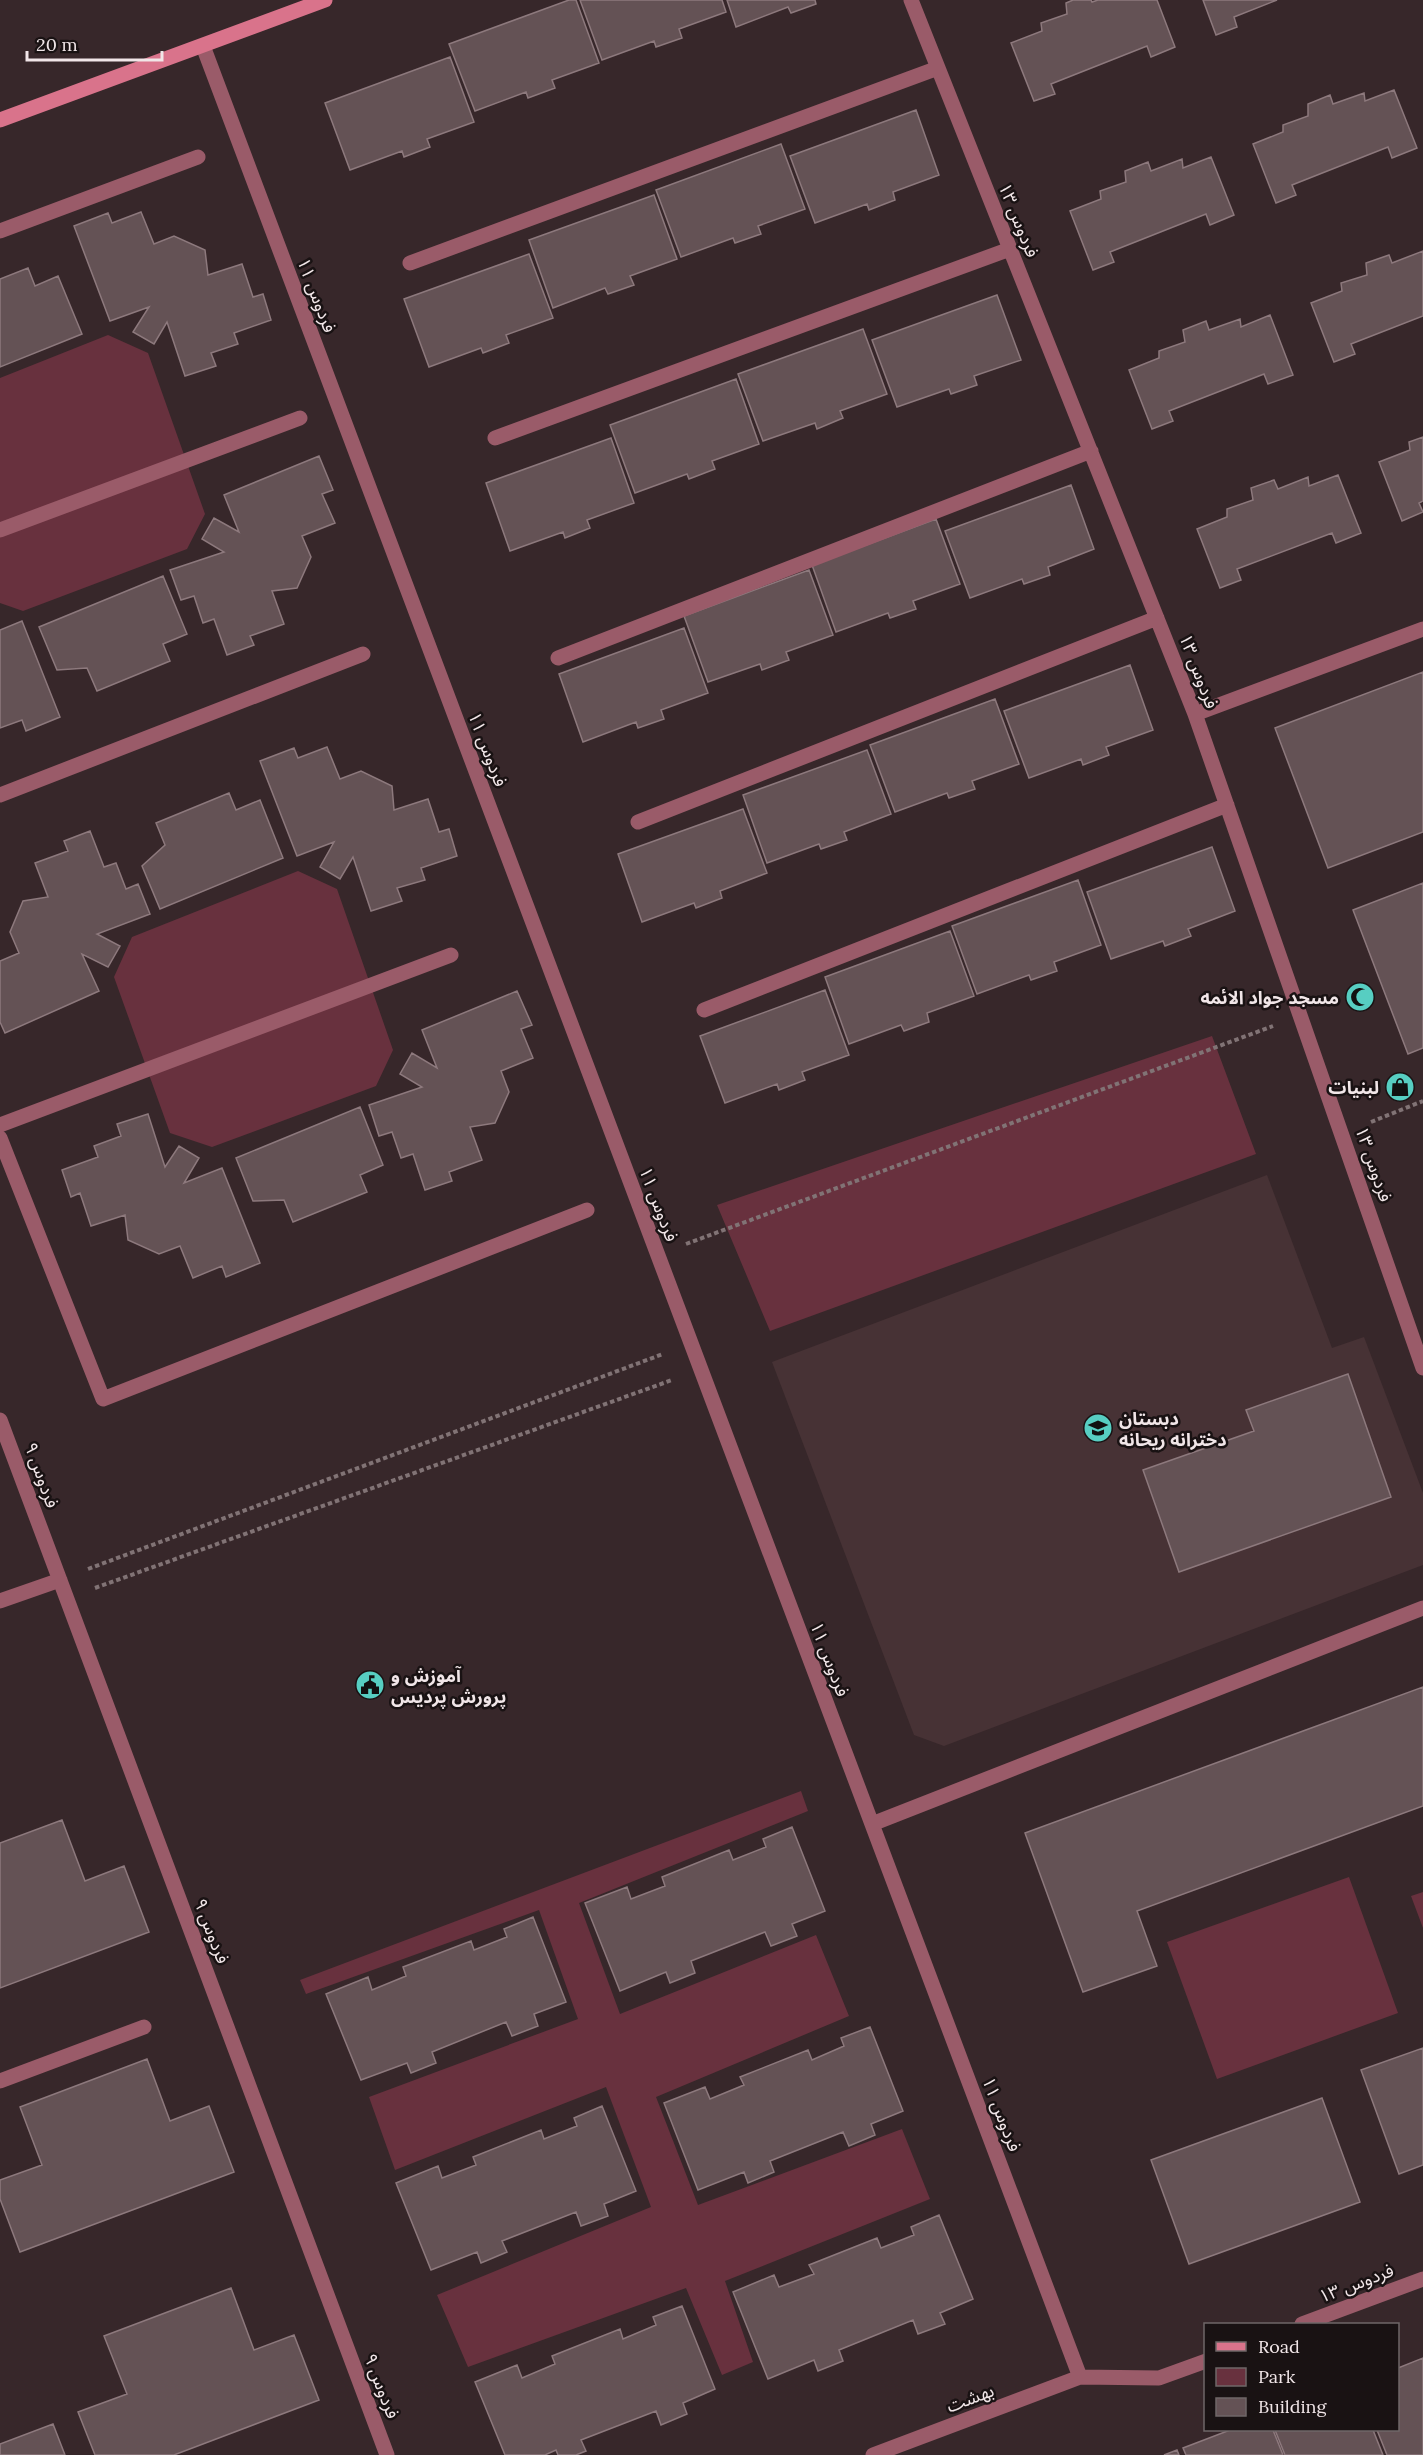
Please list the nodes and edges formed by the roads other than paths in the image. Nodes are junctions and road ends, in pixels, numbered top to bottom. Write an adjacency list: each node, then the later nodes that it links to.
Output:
1 (325, 0): 3 (street)
2 (911, 0): 4 (street, فردوس ۱۳)
3 (202, 46): 5 (street); 32 (street, فردوس ۱۱)
4 (938, 68): 8 (street, فردوس ۱۳); 9 (street)
5 (0, 120)
6 (198, 157): 7 (street)
7 (0, 231)
8 (1010, 249): 11 (street); 12 (street, فردوس ۱۳)
9 (410, 263)
10 (300, 418): 13 (street)
11 (495, 438)
12 (1091, 451): 14 (street, فردوس ۱۳); 17 (street)
13 (0, 530)
14 (1158, 618): 18 (street, فردوس ۱۳); 21 (street)
15 (1423, 629): 18 (street)
16 (363, 654): 19 (street)
17 (558, 658)
18 (1195, 714): 20 (street, فردوس ۱۳)
19 (0, 795)
20 (1227, 805): 23 (street); 27 (street, فردوس ۱۳)
21 (638, 822)
22 (451, 955): 24 (street)
23 (704, 1011)
24 (0, 1125)
25 (0, 1138): 26 (street)
26 (587, 1210)
27 (1423, 1368)
28 (0, 1420): 29 (street, فردوس ۹)
29 (60, 1580): 30 (street); 39 (street, فردوس ۹)
30 (0, 1601)
31 (1423, 1608): 32 (street)
32 (872, 1824): 38 (street, فردوس ۱۱)
33 (144, 2027): 34 (street)
34 (0, 2081)
35 (1423, 2279): 36 (street, فردوس ۱۳)
36 (1307, 2323)
37 (1204, 2362): 38 (street)
38 (1080, 2377): 40 (street, بهشت)
39 (387, 2455)
40 (873, 2455)

